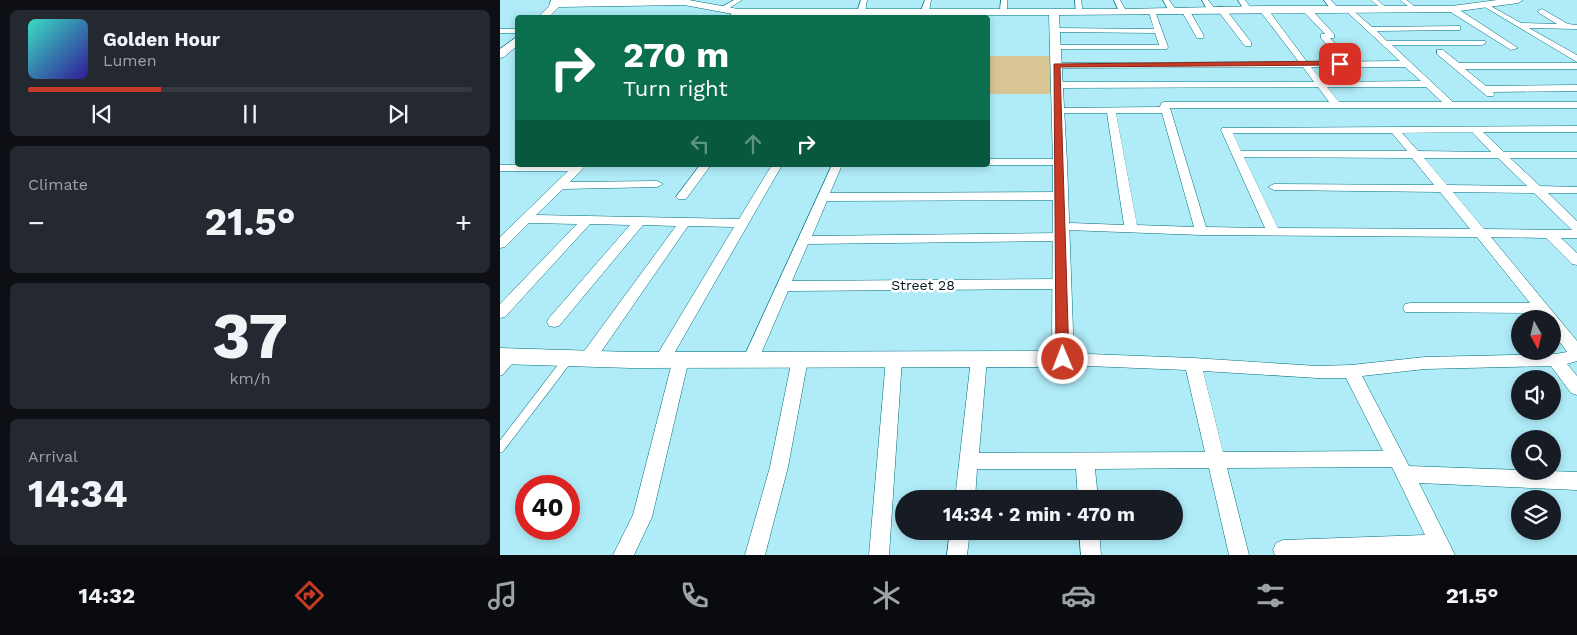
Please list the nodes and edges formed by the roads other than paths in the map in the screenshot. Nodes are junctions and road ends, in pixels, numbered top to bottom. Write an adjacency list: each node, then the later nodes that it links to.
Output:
1 (739, 0): 18 (street)
2 (864, 0): 36 (street)
3 (928, 0): 37 (street)
4 (1004, 0): 32 (street)
5 (1078, 0): 34 (street)
6 (1117, 0): 35 (street)
7 (1166, 0): 30 (street)
8 (1205, 0): 19 (street)
9 (1241, 0): 20 (street)
10 (1327, 0): 23 (street)
11 (1374, 0): 25 (lane)
12 (1403, 0): 26 (lane)
13 (1511, 0): 14 (street); 17 (street)
14 (1518, 0)
15 (692, 1): 16 (street); 18 (street)
16 (556, 2): 38 (street)
17 (1485, 5): 27 (street); 43 (street)
18 (722, 9): 39 (street)
19 (1216, 9): 20 (street); 28 (street); 55 (street)
20 (1248, 9): 21 (street)
21 (1263, 9): 22 (street); 63 (street)
22 (1306, 9): 23 (street); 61 (street)
23 (1335, 9): 24 (street)
24 (1349, 9): 25 (street); 48 (street)
25 (1385, 9): 26 (street)
26 (1415, 9): 27 (street)
27 (1452, 9): 58 (street)
28 (1185, 10): 30 (street); 51 (street)
29 (1151, 11): 30 (street); 35 (street); 50 (street)
30 (1173, 11)
31 (1542, 11): 44 (street)
32 (1004, 12): 33 (street); 42 (street)
33 (1054, 12): 34 (street); 47 (street)
34 (1080, 12): 35 (street)
35 (1123, 12)
36 (866, 13): 37 (street); 41 (street)
37 (917, 13): 42 (street)
38 (545, 15)
39 (735, 15): 40 (street)
40 (763, 15): 41 (street)
41 (810, 15)
42 (966, 15)
43 (1520, 25): 44 (street); 62 (street)
44 (1566, 26): 45 (street)
45 (1577, 26)
46 (1457, 28): 48 (street)
47 (1055, 30): 50 (street); 57 (street)
48 (1371, 30): 54 (street)
49 (500, 31): 52 (street)
50 (1158, 31): 57 (street)
51 (1200, 36)
52 (515, 37)
53 (515, 40): 60 (street)
54 (1385, 43): 56 (street); 64 (street)
55 (1248, 44)
56 (1482, 44)
57 (1056, 47): 65 (street)
58 (1514, 48)
59 (1440, 52): 66 (street)
60 (500, 54)
61 (1340, 54)
62 (1577, 59)
63 (1306, 63): 64 (street); 68 (street); 69 (street)
64 (1408, 64): 70 (street)
65 (1056, 65): 68 (street); 71 (street)
66 (1457, 66): 67 (street); 73 (street)
67 (1577, 66)
68 (1149, 74): 69 (street); 71 (street)
69 (1321, 84): 70 (street); 74 (street)
70 (1429, 84): 77 (street)
71 (1057, 85): 78 (street)
72 (1577, 88): 73 (street)
73 (1484, 89): 75 (street)
74 (1336, 105): 77 (street); 80 (street)
75 (1504, 105): 76 (street); 77 (street)
76 (1577, 105)
77 (1452, 106)
78 (1058, 110): 79 (street); 89 (street)
79 (1111, 110): 80 (street); 109 (street)
80 (1166, 110): 111 (street)
81 (1394, 129): 82 (street); 84 (street); 85 (street)
82 (1474, 129): 83 (street); 86 (street)
83 (1577, 129)
84 (1238, 154): 85 (street); 112 (street)
85 (1414, 154): 86 (street); 98 (street)
86 (1500, 154): 87 (street); 99 (street)
87 (1577, 155)
88 (990, 162): 89 (street)
89 (1060, 162): 101 (street)
90 (579, 167): 94 (street); 96 (street)
91 (704, 167): 102 (street)
92 (776, 167): 108 (street)
93 (836, 167): 103 (street)
94 (500, 168)
95 (656, 184): 96 (street)
96 (559, 186): 104 (street)
97 (1274, 187): 98 (street)
98 (1444, 189): 99 (street); 114 (street)
99 (1537, 190): 100 (street); 110 (street)
100 (1577, 190)
101 (1061, 196): 103 (street); 113 (street)
102 (682, 197)
103 (823, 197): 117 (street)
104 (525, 219): 105 (street); 118 (street)
105 (587, 220): 106 (street); 124 (street)
106 (639, 222): 107 (street); 126 (street)
107 (684, 223): 108 (street); 129 (street)
108 (744, 223): 135 (street)
109 (1131, 228): 111 (street); 113 (street)
110 (1577, 228)
111 (1201, 231): 112 (street)
112 (1273, 231): 114 (street)
113 (1066, 232): 117 (street); 120 (street)
114 (1481, 234): 115 (street); 123 (street)
115 (1550, 234): 116 (street); 119 (street)
116 (1577, 234)
117 (804, 240): 121 (street)
118 (500, 244)
119 (1577, 261)
120 (1062, 284): 121 (street, Street 28); 134 (street)
121 (784, 286): 131 (street)
122 (1410, 308): 125 (street)
123 (1544, 310)
124 (500, 312)
125 (1511, 314)
126 (554, 322)
127 (1561, 327): 128 (street)
128 (1571, 336): 130 (street)
129 (578, 358): 135 (street); 138 (street); 142 (lane)
130 (1561, 358)
131 (752, 359): 132 (street); 135 (street)
132 (800, 359): 133 (street); 155 (street)
133 (894, 359): 136 (street); 156 (street)
134 (1063, 359): 136 (street); 139 (street)
135 (671, 360): 154 (street)
136 (979, 360): 145 (street)
137 (1555, 360): 140 (street); 141 (street)
138 (504, 361)
139 (1193, 364): 140 (street); 144 (street)
140 (1351, 370): 146 (street)
141 (1577, 388)
142 (500, 448)
143 (1085, 460): 144 (street); 145 (street); 149 (street)
144 (1216, 460): 146 (street); 159 (street)
145 (970, 461): 148 (street)
146 (1400, 467): 147 (street); 153 (street)
147 (1577, 481)
148 (966, 490)
149 (1087, 490)
150 (959, 540): 157 (street)
151 (1090, 540): 158 (street)
152 (1283, 550): 153 (street)
153 (1443, 550)
154 (623, 555)
155 (755, 555)
156 (879, 555)
157 (957, 555)
158 (1091, 555)
159 (1239, 555)

